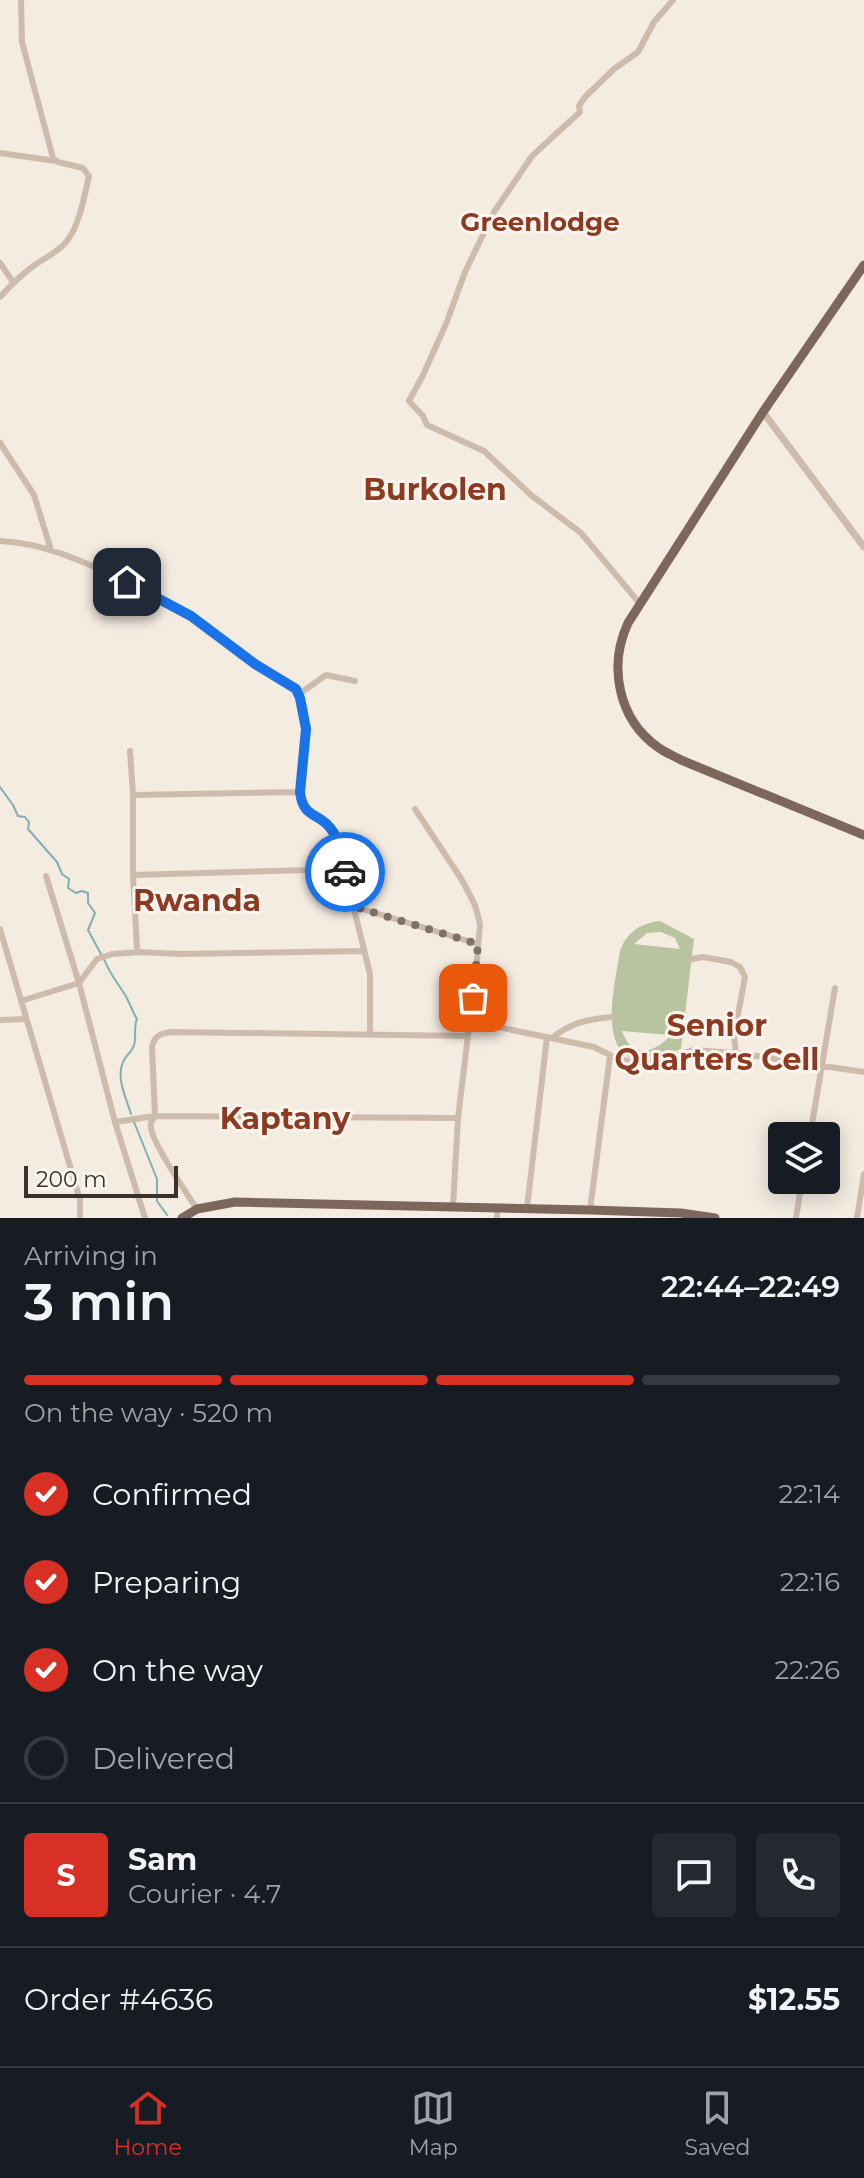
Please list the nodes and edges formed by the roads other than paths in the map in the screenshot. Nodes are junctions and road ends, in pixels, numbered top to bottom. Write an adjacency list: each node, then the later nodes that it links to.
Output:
1 (21, 0): 4 (street)
2 (673, 0): 14 (street)
3 (0, 153): 4 (street)
4 (56, 161): 7 (street)
5 (0, 263): 7 (street)
6 (864, 265): 9 (main road)
7 (13, 282): 8 (street)
8 (0, 297)
9 (763, 412): 12 (street); 14 (main road)
10 (0, 443): 13 (street)
11 (0, 541): 13 (street)
12 (864, 547)
13 (51, 550): 16 (street)
14 (641, 605): 21 (main road)
15 (355, 681): 16 (street)
16 (299, 694): 18 (street)
17 (130, 751): 19 (street)
18 (300, 792): 19 (street); 22 (street)
19 (133, 795): 23 (street)
20 (415, 809): 27 (street)
21 (864, 835)
22 (345, 869): 23 (street); 25 (street)
23 (133, 875): 29 (street)
24 (46, 876): 31 (street)
25 (352, 906): 27 (street); 28 (street)
26 (0, 929): 33 (street)
27 (478, 944): 37 (street)
28 (363, 951): 29 (street); 38 (street)
29 (141, 952): 31 (street)
30 (692, 959): 41 (street)
31 (79, 983): 33 (street); 47 (street)
32 (835, 988): 43 (street)
33 (21, 1001): 35 (street)
34 (612, 1017): 40 (street)
35 (26, 1019): 36 (street); 56 (street)
36 (0, 1020)
37 (469, 1021): 39 (street); 40 (street)
38 (370, 1035): 39 (street); 45 (street)
39 (467, 1036): 46 (street)
40 (550, 1038): 42 (street); 52 (street)
41 (736, 1053): 42 (street); 43 (street)
42 (610, 1056): 54 (street)
43 (821, 1066): 44 (street); 48 (street)
44 (864, 1072)
45 (155, 1116): 46 (street); 47 (street); 53 (street)
46 (458, 1118): 51 (street)
47 (115, 1122): 57 (street)
48 (812, 1122)
49 (864, 1174): 61 (street)
50 (800, 1194): 60 (street)
51 (453, 1206): 53 (main road); 55 (main road)
52 (527, 1208): 54 (main road); 55 (main road)
53 (197, 1209): 58 (main road)
54 (590, 1210): 59 (main road)
55 (497, 1213)
56 (80, 1218)
57 (145, 1218)
58 (182, 1218)
59 (715, 1218)
60 (796, 1218)
61 (857, 1218)

